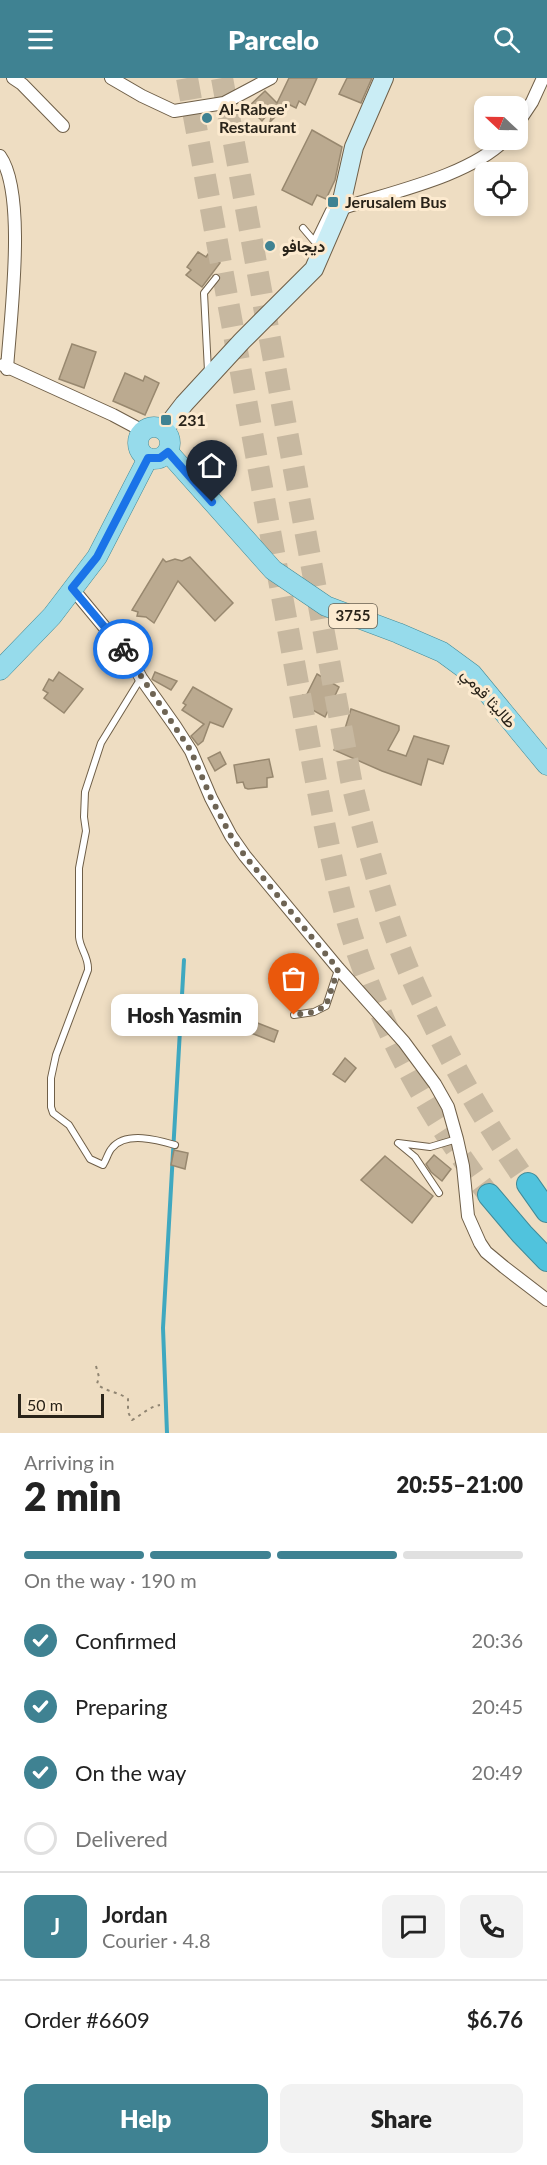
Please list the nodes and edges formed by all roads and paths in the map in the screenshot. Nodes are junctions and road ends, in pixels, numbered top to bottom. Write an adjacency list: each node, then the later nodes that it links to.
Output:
1 (13, 78): 7 (street)
2 (111, 78): 3 (street)
3 (271, 78)
4 (384, 78): 10 (street)
5 (543, 78): 6 (street)
6 (528, 108)
7 (63, 126)
8 (491, 150): 10 (street)
9 (0, 156): 13 (street)
10 (340, 209): 11 (lane); 14 (street)
11 (303, 228)
12 (216, 278): 14 (lane)
13 (4, 366): 16 (street)
14 (208, 378): 15 (street)
15 (164, 430): 16 (main road); 17 (main road)
16 (143, 431): 18 (main road)
17 (168, 452): 18 (main road); 22 (main road, طاليثا قومي / 3755)
18 (148, 458): 19 (main road)
19 (72, 588): 20 (main road); 21 (street)
20 (0, 670)
21 (141, 678): 23 (street); 26 (lane)
22 (547, 765)
23 (338, 969): 24 (lane); 25 (street)
24 (294, 1015)
25 (458, 1139): 28 (lane); 32 (street)
26 (175, 1145)
27 (528, 1184): 30 (highway)
28 (439, 1193)
29 (489, 1195): 31 (highway)
30 (547, 1211)
31 (547, 1260)
32 (547, 1300)
33 (96, 1366): 34 (path)
34 (160, 1405)

